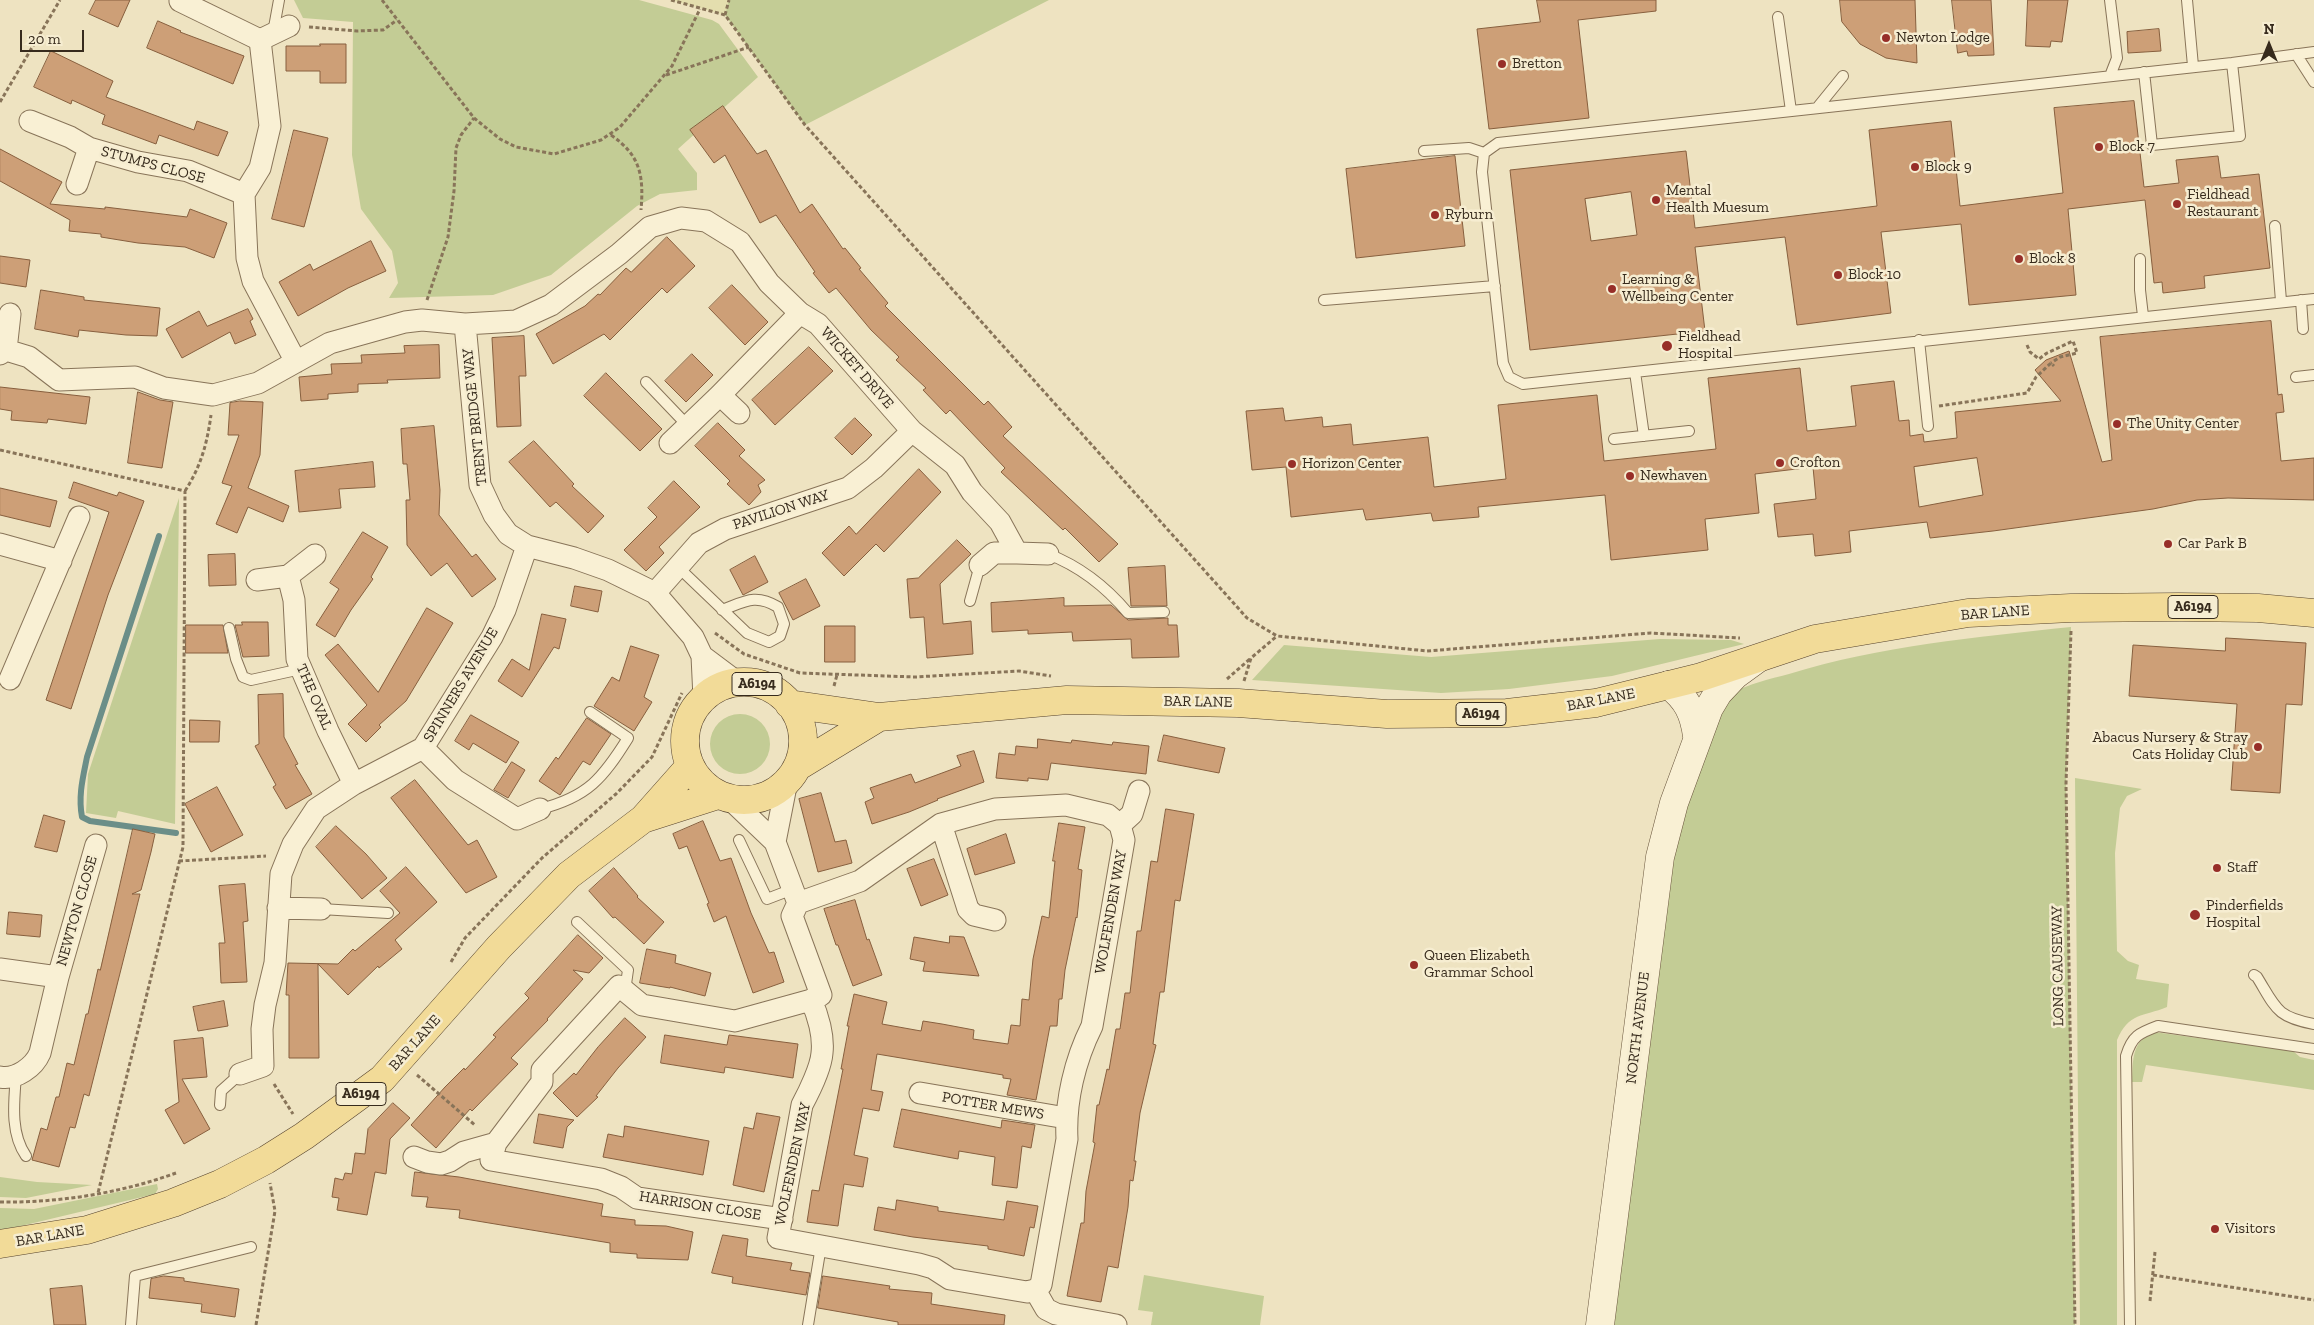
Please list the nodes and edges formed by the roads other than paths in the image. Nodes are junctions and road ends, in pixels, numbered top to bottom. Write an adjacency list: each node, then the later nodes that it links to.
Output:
1 (279, 0): 6 (lane)
2 (2110, 0): 13 (lane)
3 (2186, 0): 10 (lane)
4 (180, 1): 6 (street)
5 (1778, 17): 16 (lane)
6 (274, 34): 22 (street)
7 (2314, 52): 8 (lane)
8 (2296, 54): 9 (lane); 14 (lane)
9 (2232, 63): 10 (lane); 11 (lane)
10 (2193, 66): 11 (lane)
11 (2144, 72): 13 (lane)
12 (1843, 76): 15 (lane)
13 (2110, 76): 15 (lane)
14 (2314, 82)
15 (1817, 108): 16 (lane)
16 (1791, 111): 20 (lane)
17 (30, 122): 18 (street, STUMPS CLOSE)
18 (89, 148): 21 (street, STUMPS CLOSE); 22 (street, STUMPS CLOSE)
19 (1424, 151): 20 (lane)
20 (1484, 153): 25 (lane)
21 (77, 184)
22 (244, 194): 37 (street)
23 (2275, 226): 29 (lane)
24 (2140, 259): 32 (lane)
25 (1494, 286): 27 (lane); 38 (lane)
26 (2314, 299): 28 (lane)
27 (1324, 300)
28 (2301, 300): 29 (lane); 34 (lane)
29 (2281, 301): 32 (lane)
30 (800, 312): 33 (street, WICKET DRIVE); 42 (street); 46 (street, WICKET DRIVE)
31 (10, 314): 36 (street)
32 (2143, 316): 35 (lane)
33 (465, 324): 37 (street, WICKET DRIVE); 53 (street, TRENT BRIDGE WAY)
34 (2303, 329)
35 (1919, 340): 38 (lane); 45 (lane)
36 (3, 352): 37 (street, WICKET DRIVE)
37 (296, 362)
38 (1635, 372): 48 (lane)
39 (2314, 375): 40 (lane)
40 (2296, 377)
41 (646, 382): 44 (lane)
42 (720, 395): 43 (street); 44 (street)
43 (739, 413)
44 (688, 426): 50 (street)
45 (1928, 426)
46 (912, 431): 54 (street, WICKET DRIVE); 59 (street, PAVILION WAY)
47 (1689, 431): 48 (lane)
48 (1644, 436): 49 (lane)
49 (1614, 439)
50 (670, 443)
51 (79, 517): 57 (street)
52 (0, 544): 57 (street)
53 (527, 546): 62 (street, TRENT BRIDGE WAY); 79 (street, SPINNERS AVENUE)
54 (1017, 553): 55 (street); 58 (street)
55 (1048, 554): 65 (lane)
56 (314, 556): 60 (street)
57 (60, 561): 71 (street)
58 (980, 565): 63 (lane)
59 (678, 567): 62 (street, PAVILION WAY); 64 (lane)
60 (288, 576): 61 (street); 70 (street, THE OVAL)
61 (257, 580)
62 (654, 593): 68 (street, TRENT BRIDGE WAY)
63 (970, 601)
64 (722, 610): 64 (lane)
65 (1164, 612)
66 (2314, 613): 69 (main road, BAR LANE / A6194)
67 (229, 628): 70 (lane)
68 (702, 656): 72 (street, TRENT BRIDGE WAY); 74 (street, TRENT BRIDGE WAY)
69 (1766, 656): 73 (main road, BAR LANE / A6194); 78 (street, NORTH AVENUE)
70 (300, 669): 82 (street, THE OVAL)
71 (10, 679)
72 (738, 683): 74 (main road, A6194); 75 (main road, A6194)
73 (1669, 685): 77 (main road, BAR LANE / A6194); 78 (street)
74 (693, 694): 80 (main road, A6194)
75 (789, 704): 77 (main road, BAR LANE / A6194); 81 (main road, A6194)
76 (590, 712): 85 (lane)
77 (879, 717): 81 (main road, BAR LANE / A6194)
78 (1697, 736): 121 (street, NORTH AVENUE)
79 (423, 748): 82 (street, SPINNERS AVENUE); 85 (street)
80 (690, 766): 84 (main road, A6194); 86 (main road, BAR LANE / A6194)
81 (792, 774): 84 (main road, A6194); 90 (street)
82 (354, 784): 93 (street, SPINNERS AVENUE)
83 (1139, 791): 88 (street)
84 (724, 797): 86 (main road, BAR LANE / A6194); 90 (street)
85 (540, 809)
86 (643, 819): 114 (main road, BAR LANE / A6194)
87 (941, 824): 88 (street); 92 (street); 96 (street)
88 (1120, 825): 109 (street, WOLFENDEN WAY)
89 (740, 840): 92 (lane)
90 (775, 842): 92 (street)
91 (96, 844): 100 (street, NEWTON CLOSE)
92 (795, 896): 102 (street)
93 (278, 908): 94 (street); 106 (street, SPINNERS AVENUE)
94 (321, 909): 95 (lane)
95 (388, 913)
96 (995, 920)
97 (577, 922): 101 (lane)
98 (0, 969): 100 (street, NEWTON CLOSE)
99 (2254, 975): 103 (lane)
100 (58, 978): 105 (street, NEWTON CLOSE)
101 (625, 991): 102 (street); 110 (street)
102 (811, 1000): 113 (street, WOLFENDEN WAY)
103 (2314, 1024)
104 (2314, 1049): 122 (lane)
105 (16, 1073): 111 (lane)
106 (240, 1074): 108 (lane)
107 (920, 1093): 109 (street, POTTER MEWS)
108 (220, 1105)
109 (1066, 1118): 117 (street, WOLFENDEN WAY)
110 (496, 1143): 112 (street); 113 (street, HARRISON CLOSE)
111 (26, 1156)
112 (414, 1157)
113 (782, 1219): 115 (street, WOLFENDEN WAY)
114 (0, 1244)
115 (821, 1246): 117 (street, WOLFENDEN WAY); 119 (lane)
116 (251, 1247): 118 (lane)
117 (1035, 1290): 120 (street)
118 (131, 1325)
119 (808, 1325)
120 (1116, 1325)
121 (1600, 1325)
122 (2130, 1325)

